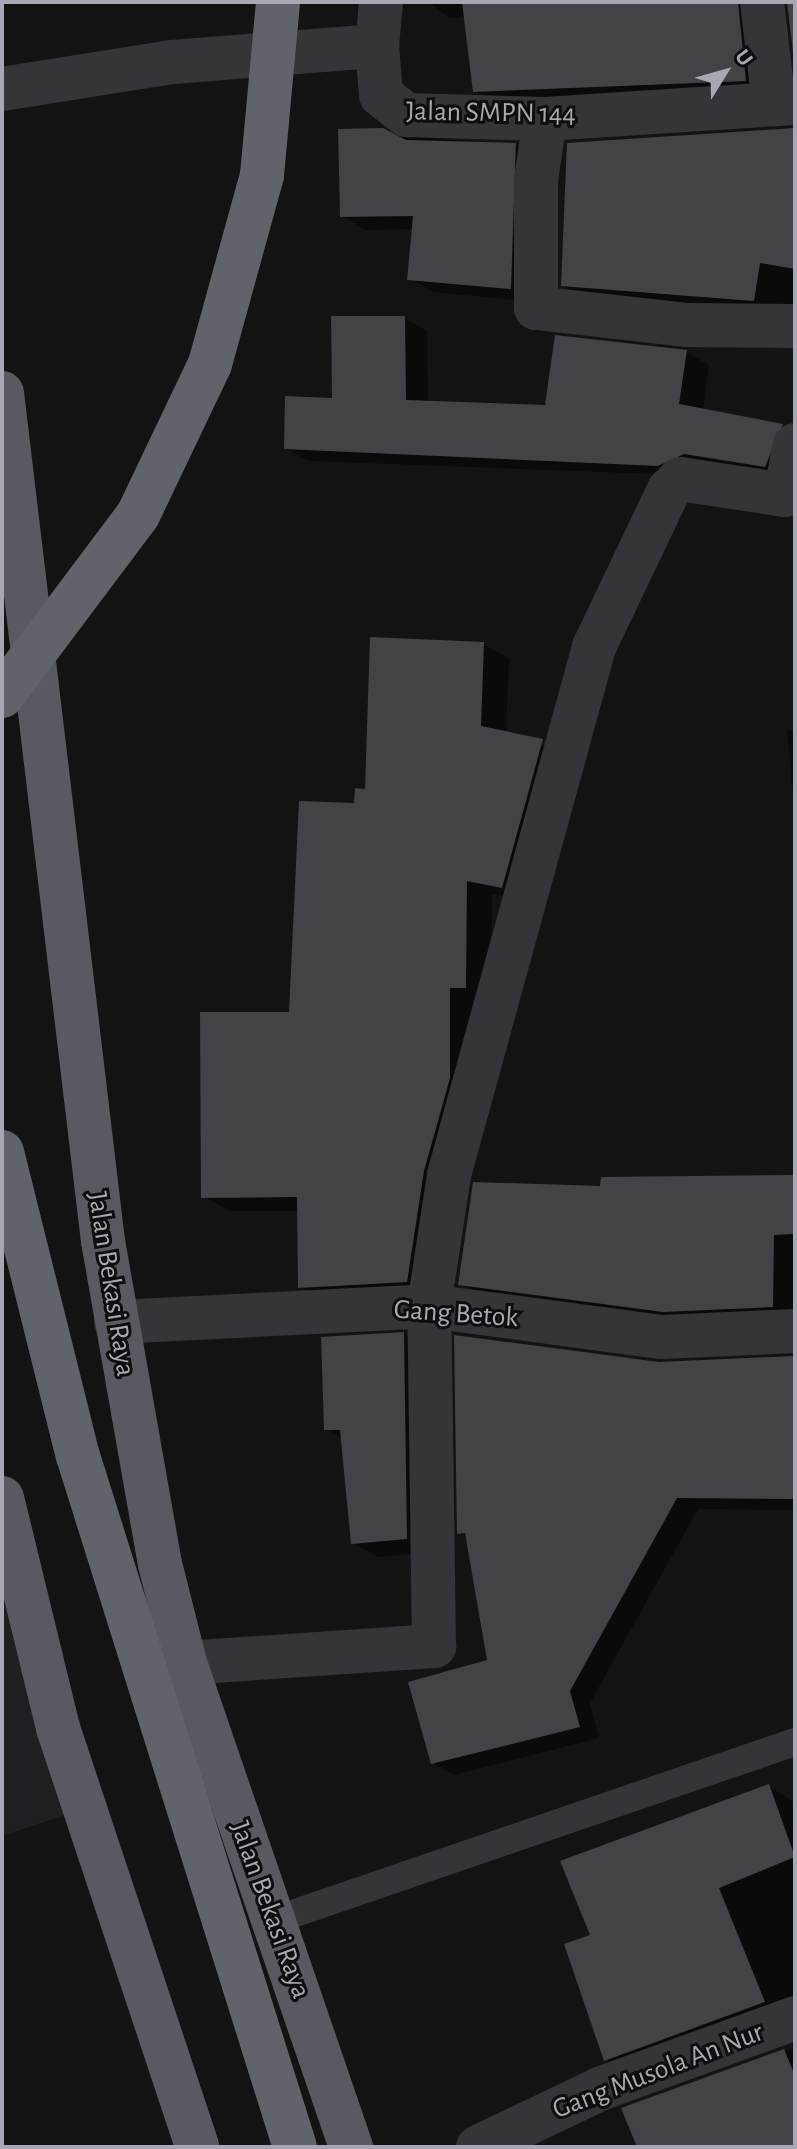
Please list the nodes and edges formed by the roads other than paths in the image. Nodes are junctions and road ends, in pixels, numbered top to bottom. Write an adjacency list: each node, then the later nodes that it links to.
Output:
1 (278, 2): 11 (highway)
2 (381, 2): 4 (street)
3 (762, 2): 6 (street)
4 (377, 46): 5 (street); 7 (street, Jalan SMPN 144)
5 (2, 89)
6 (784, 104): 7 (street, Jalan SMPN 144)
7 (545, 119): 8 (street)
8 (795, 326)
9 (2, 393): 12 (highway, Jalan Bekasi Raya)
10 (795, 445): 14 (street)
11 (2, 696)
12 (19, 728): 15 (highway, Jalan Bekasi Raya)
13 (2, 1152): 23 (highway)
14 (429, 1306): 15 (street, Gang Betok); 16 (street, Gang Betok); 18 (street)
15 (116, 1322): 18 (highway, Jalan Bekasi Raya)
16 (795, 1331)
17 (2, 1498): 22 (highway)
18 (185, 1663): 20 (highway, Jalan Bekasi Raya)
19 (795, 1742): 20 (lane)
20 (275, 1920): 24 (highway, Jalan Bekasi Raya)
21 (795, 2018): 25 (street, Gang Musola An Nur)
22 (197, 2147)
23 (295, 2147)
24 (351, 2147)
25 (478, 2147)

